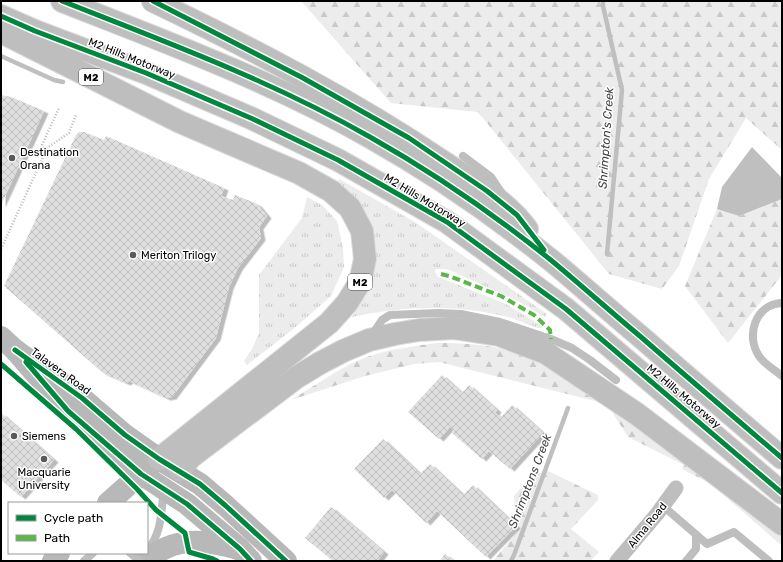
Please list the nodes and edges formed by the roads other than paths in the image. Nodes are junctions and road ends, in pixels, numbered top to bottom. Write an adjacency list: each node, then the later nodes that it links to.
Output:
1 (62, 1): 7 (highway, M2 Hills Motorway)
2 (153, 1): 6 (highway)
3 (1, 16): 19 (highway, M2 Hills Motorway / M2)
4 (1, 32): 14 (highway, M2)
5 (463, 156): 6 (lane)
6 (517, 215): 7 (highway)
7 (552, 262): 13 (highway, M2 Hills Motorway)
8 (782, 303): 11 (lane)
9 (369, 340): 12 (lane); 15 (highway); 22 (highway)
10 (8, 343): 14 (main road, Talavera Road); 16 (main road, Talavera Road)
11 (782, 376)
12 (616, 380)
13 (782, 458)
14 (160, 459): 15 (main road, Talavera Road); 16 (main road)
15 (180, 470): 17 (main road); 32 (main road, Talavera Road)
16 (141, 474): 17 (main road, Talavera Road); 20 (main road)
17 (164, 488): 24 (lane); 27 (main road, Talavera Road)
18 (676, 488): 21 (street, Alma Road)
19 (782, 493)
20 (109, 502)
21 (664, 506): 23 (lane); 28 (street, Alma Road)
22 (782, 524)
23 (696, 535): 33 (lane); 34 (lane)
24 (148, 550)
25 (92, 554): 29 (lane)
26 (131, 554): 30 (lane, bridge)
27 (245, 555): 31 (main road)
28 (622, 559)
29 (84, 561)
30 (140, 561)
31 (146, 561)
32 (286, 561)
33 (686, 561)
34 (769, 561)

